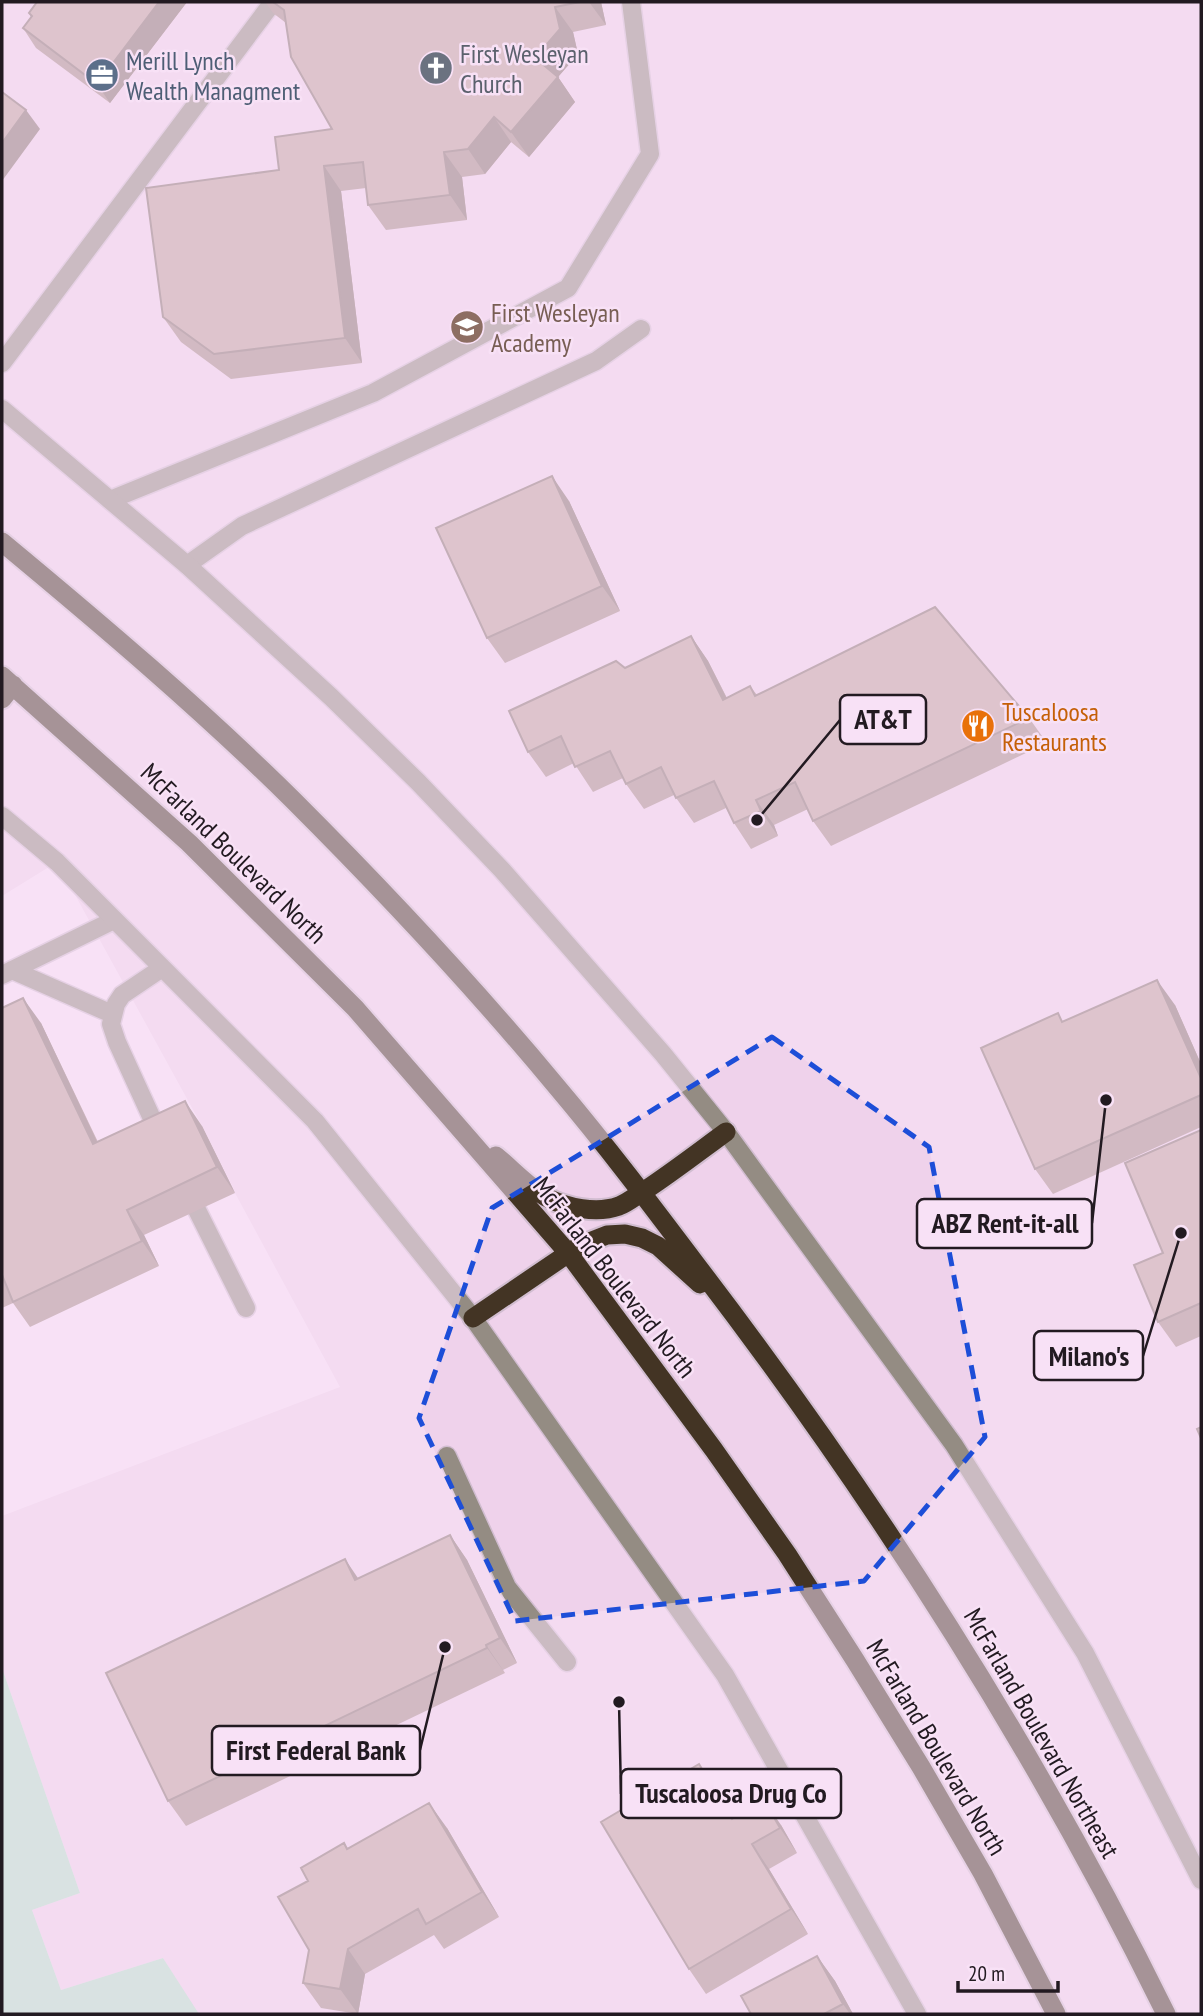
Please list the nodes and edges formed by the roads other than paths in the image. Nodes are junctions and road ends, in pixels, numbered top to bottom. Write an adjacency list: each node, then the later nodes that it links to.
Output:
1 (273, 2): 4 (street)
2 (631, 2): 6 (street)
3 (640, 329): 8 (street)
4 (2, 363)
5 (2, 409): 6 (street)
6 (110, 500): 8 (street)
7 (2, 542): 18 (highway)
8 (187, 565): 16 (street)
9 (5, 686): 15 (highway, McFarland Boulevard North)
10 (2, 816): 11 (street)
11 (114, 920): 12 (street); 13 (street)
12 (162, 968): 14 (street); 23 (street)
13 (7, 973): 14 (street)
14 (112, 1014): 17 (street)
15 (459, 1127): 18 (highway); 20 (highway, McFarland Boulevard North)
16 (726, 1132): 18 (highway); 26 (street)
17 (164, 1144)
18 (641, 1192): 22 (highway)
19 (197, 1210): 21 (street)
20 (569, 1254): 22 (highway); 23 (highway); 28 (highway, McFarland Boulevard North)
21 (246, 1308)
22 (735, 1315): 29 (highway, McFarland Boulevard Northeast)
23 (473, 1318): 27 (street)
24 (447, 1456): 25 (street)
25 (567, 1662)
26 (1201, 1880)
27 (917, 2014)
28 (1056, 2014)
29 (1166, 2014)

